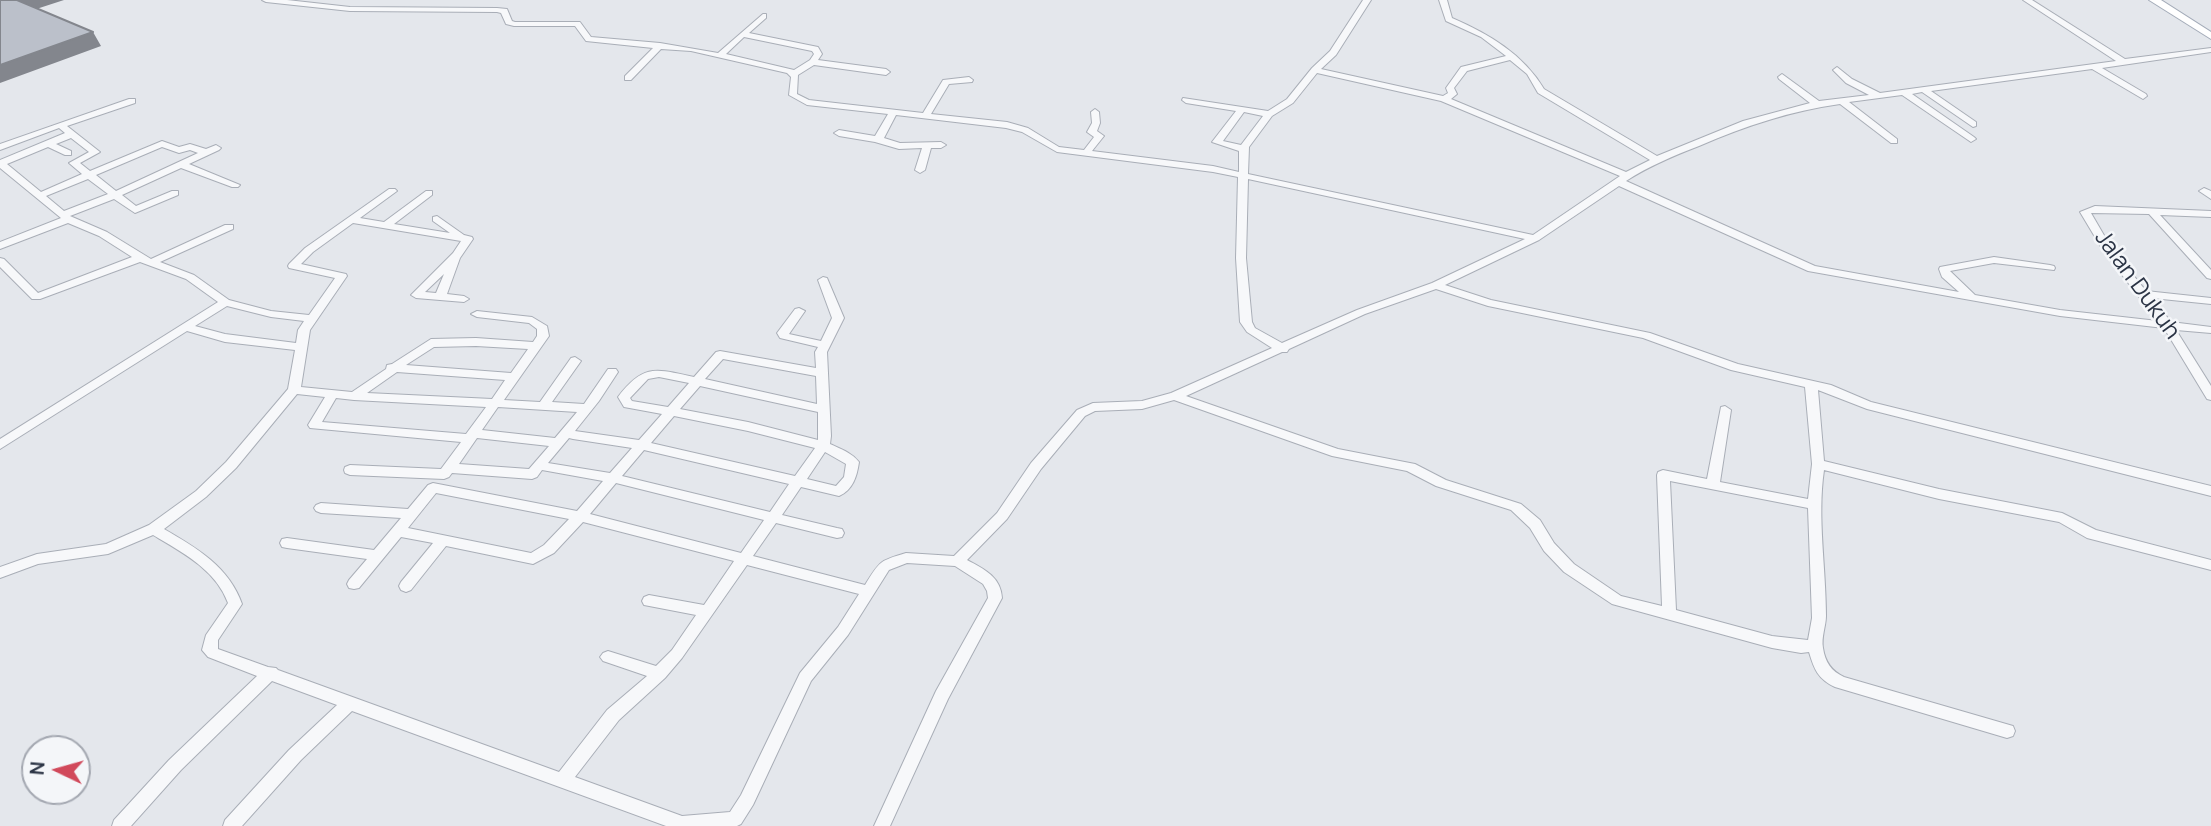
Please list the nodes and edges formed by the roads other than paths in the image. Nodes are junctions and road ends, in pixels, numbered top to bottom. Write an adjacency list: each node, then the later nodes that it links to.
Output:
1 (266, 0): 9 (street)
2 (1367, 0): 16 (street)
3 (1443, 0): 12 (street)
4 (2026, 0): 13 (street)
5 (2154, 0): 8 (main road)
6 (763, 16): 7 (street)
7 (745, 35): 11 (street); 14 (street)
8 (2211, 36)
9 (660, 45): 11 (street); 21 (street)
10 (2211, 50): 13 (street)
11 (720, 55): 19 (street)
12 (1512, 57): 27 (street); 53 (street)
13 (2122, 61): 15 (street)
14 (813, 62): 18 (street); 19 (street)
15 (2092, 65): 23 (street); 26 (street)
16 (1315, 70): 27 (street); 35 (street)
17 (1837, 70): 25 (street)
18 (886, 72)
19 (794, 74): 33 (street)
20 (1782, 77): 31 (street)
21 (628, 78)
22 (969, 80): 36 (street)
23 (1925, 91): 24 (street); 37 (street)
24 (1905, 93): 25 (street); 42 (street)
25 (1879, 96): 30 (street)
26 (2143, 96)
27 (1444, 99): 59 (street)
28 (1186, 100): 32 (street)
29 (132, 101): 38 (street)
30 (1842, 101): 31 (street); 43 (street)
31 (1817, 104): 53 (street)
32 (1242, 109): 35 (street); 49 (street)
33 (893, 112): 36 (street); 41 (street)
34 (1096, 112): 52 (street)
35 (1269, 114): 49 (street)
36 (926, 115): 52 (street)
37 (1973, 124)
38 (60, 125): 40 (street); 47 (street)
39 (839, 133): 41 (street)
40 (69, 135): 44 (street); 57 (street)
41 (876, 139): 46 (street)
42 (1971, 139)
43 (1894, 141)
44 (49, 144): 51 (street); 54 (street)
45 (942, 145): 46 (street)
46 (928, 146): 56 (street)
47 (0, 147)
48 (216, 148): 50 (street)
49 (1244, 149): 58 (street)
50 (205, 152): 55 (street); 57 (street)
51 (68, 153)
52 (1086, 153): 58 (street)
53 (1657, 160): 59 (street)
54 (0, 163): 64 (street)
55 (179, 164): 60 (street); 65 (street)
56 (920, 170)
57 (91, 174): 64 (street); 65 (street)
58 (1245, 175): 74 (street); 99 (street)
59 (1621, 178): 74 (street); 85 (street)
60 (235, 185)
61 (392, 191): 69 (street)
62 (175, 193): 65 (street)
63 (429, 193): 70 (street)
64 (41, 195): 68 (street)
65 (117, 195): 68 (street)
66 (2151, 211): 67 (street, Jalan Dukuh); 81 (street); 84 (street, Jalan Dukuh)
67 (2211, 214)
68 (65, 217): 75 (street); 77 (street)
69 (353, 220): 70 (street); 92 (street)
70 (385, 226): 72 (street)
71 (229, 227): 79 (street)
72 (422, 231): 73 (street); 73 (street)
73 (463, 237): 76 (street)
74 (1535, 238): 83 (street)
75 (0, 246)
76 (457, 255): 86 (street); 86 (street)
77 (140, 258): 78 (street); 79 (street)
78 (0, 261)
79 (152, 262): 89 (street)
80 (2050, 268): 85 (street)
81 (2209, 272)
82 (823, 280): 96 (street)
83 (1436, 285): 99 (street); 106 (street)
84 (2145, 294): 88 (street); 93 (street, Jalan Dukuh)
85 (1972, 297): 93 (street)
86 (440, 298): 87 (street)
87 (464, 299)
88 (2211, 301)
89 (225, 302): 92 (street); 94 (street)
90 (799, 311): 96 (street)
91 (477, 314): 97 (street)
92 (312, 318): 98 (street)
93 (2168, 326): 95 (street); 111 (street, Jalan Dukuh)
94 (185, 327): 98 (street); 121 (street)
95 (2211, 330)
96 (824, 345): 103 (street)
97 (537, 346): 101 (street); 104 (street)
98 (299, 347): 107 (street)
99 (1283, 349): 110 (street)
100 (575, 361): 113 (street)
101 (391, 368): 104 (street); 109 (street)
102 (612, 372): 114 (street)
103 (822, 373): 105 (street); 115 (street)
104 (515, 377): 112 (street)
105 (696, 382): 115 (street); 117 (street); 117 (street)
106 (1811, 383): 124 (street); 131 (street)
107 (294, 390): 108 (street); 137 (street)
108 (333, 394): 109 (street); 119 (street)
109 (354, 396): 112 (street)
110 (1175, 396): 144 (street); 152 (street)
111 (2211, 396)
112 (498, 403): 113 (street); 119 (street)
113 (544, 405): 114 (street)
114 (587, 408): 120 (street)
115 (823, 409): 123 (street)
116 (1725, 410): 130 (street)
117 (670, 412): 122 (street); 123 (street)
118 (573, 435): 122 (street)
119 (473, 436): 120 (street); 126 (street)
120 (556, 442): 126 (street)
121 (0, 445)
122 (641, 445): 128 (street); 129 (street)
123 (823, 446): 129 (street); 129 (street)
124 (1818, 464): 132 (street); 145 (street)
125 (546, 467): 128 (street)
126 (449, 468): 127 (street)
127 (350, 470)
128 (613, 478): 135 (street); 136 (street)
129 (797, 484): 136 (street)
130 (1713, 484): 132 (street); 152 (street)
131 (2211, 491)
132 (1815, 505): 153 (street)
133 (321, 508): 134 (street)
134 (412, 514): 135 (street); 138 (street)
135 (580, 516): 140 (street); 143 (street)
136 (774, 517): 139 (street); 143 (street)
137 (154, 529): 146 (street); 155 (street)
138 (397, 531): 140 (street); 142 (street)
139 (837, 533)
140 (442, 542): 148 (street)
141 (287, 543): 142 (street)
142 (376, 555): 147 (street)
143 (746, 558): 149 (street); 151 (street)
144 (957, 561): 149 (street); 164 (street)
145 (2211, 565)
146 (0, 573)
147 (354, 584)
148 (406, 586)
149 (868, 591): 160 (street)
150 (649, 601): 151 (street)
151 (707, 611): 156 (street)
152 (1669, 612): 153 (street)
153 (1815, 646): 158 (street)
154 (608, 657): 156 (street)
155 (271, 673): 157 (street); 162 (street)
156 (660, 674): 159 (street)
157 (351, 702): 159 (street); 163 (street)
158 (2007, 731)
159 (562, 781): 161 (street)
160 (741, 822): 161 (street)
161 (679, 824)
162 (120, 826)
163 (231, 826)
164 (882, 826)

